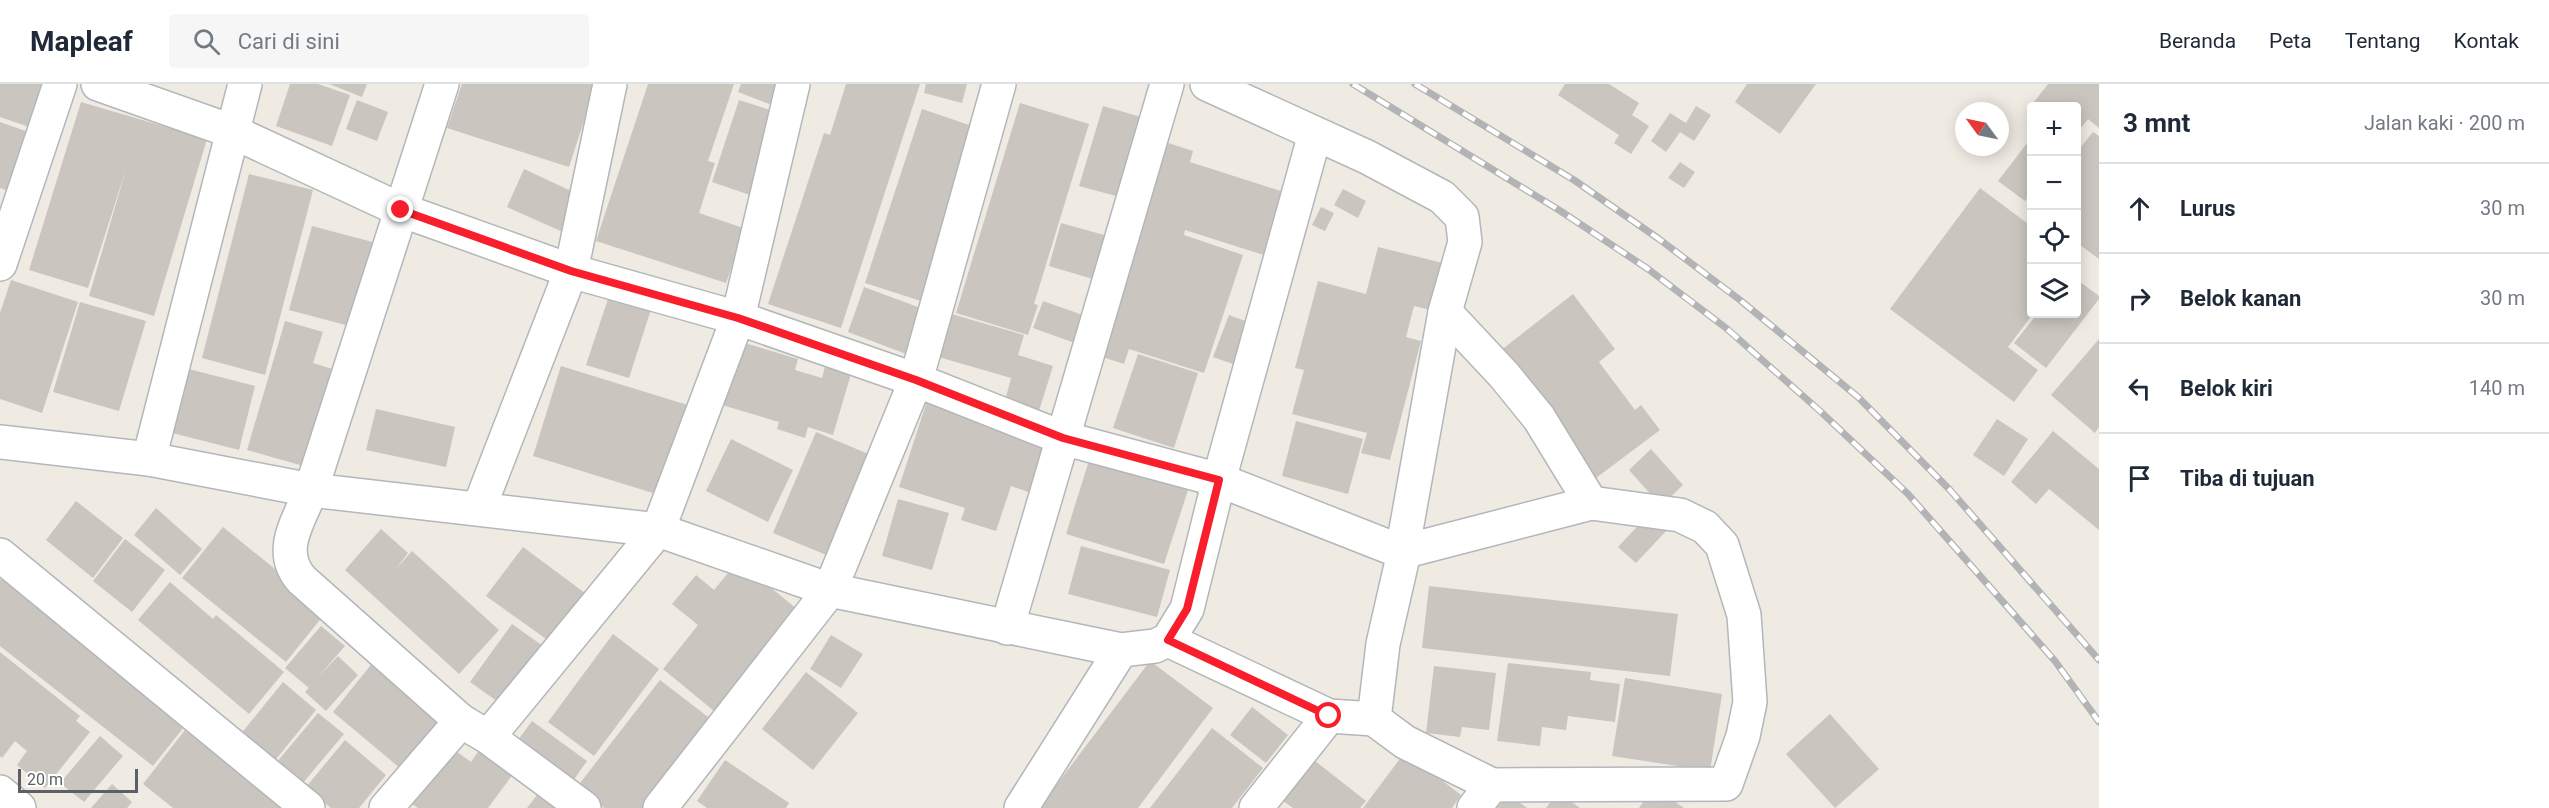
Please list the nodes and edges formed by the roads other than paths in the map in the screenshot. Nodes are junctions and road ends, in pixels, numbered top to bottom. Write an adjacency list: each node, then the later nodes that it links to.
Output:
1 (60, 84): 13 (street)
2 (98, 84): 10 (street)
3 (245, 84): 10 (street)
4 (442, 84): 12 (street)
5 (610, 84): 14 (street)
6 (792, 84): 16 (street)
7 (999, 84): 17 (street)
8 (1167, 84): 18 (street)
9 (1207, 84): 11 (street)
10 (231, 130): 12 (street); 20 (street)
11 (1315, 134): 15 (street); 21 (street)
12 (401, 210): 14 (street); 22 (street)
13 (0, 264)
14 (571, 271): 16 (street); 24 (street)
15 (1445, 312): 23 (street); 26 (street)
16 (738, 318): 17 (street); 25 (street)
17 (916, 380): 18 (street); 28 (street)
18 (1063, 438): 21 (street); 29 (street)
19 (0, 442): 20 (street)
20 (149, 459): 22 (street)
21 (1219, 480): 26 (street); 30 (street)
22 (311, 490): 24 (street); 34 (street)
23 (1591, 503): 26 (street); 37 (street)
24 (479, 507): 25 (street)
25 (658, 530): 28 (street); 34 (street)
26 (1402, 552): 33 (street)
27 (0, 555): 39 (street)
28 (830, 590): 29 (street); 42 (street)
29 (1007, 628): 31 (street)
30 (1168, 640): 31 (street); 32 (street)
31 (1121, 650): 43 (street)
32 (1329, 716): 33 (street); 44 (street)
33 (1374, 719): 36 (street)
34 (475, 729): 40 (street); 41 (street)
35 (0, 792): 38 (street)
36 (1483, 796): 37 (street)
37 (1716, 796)
38 (19, 808)
39 (308, 808)
40 (386, 808)
41 (584, 808)
42 (660, 808)
43 (1021, 808)
44 (1256, 808)

